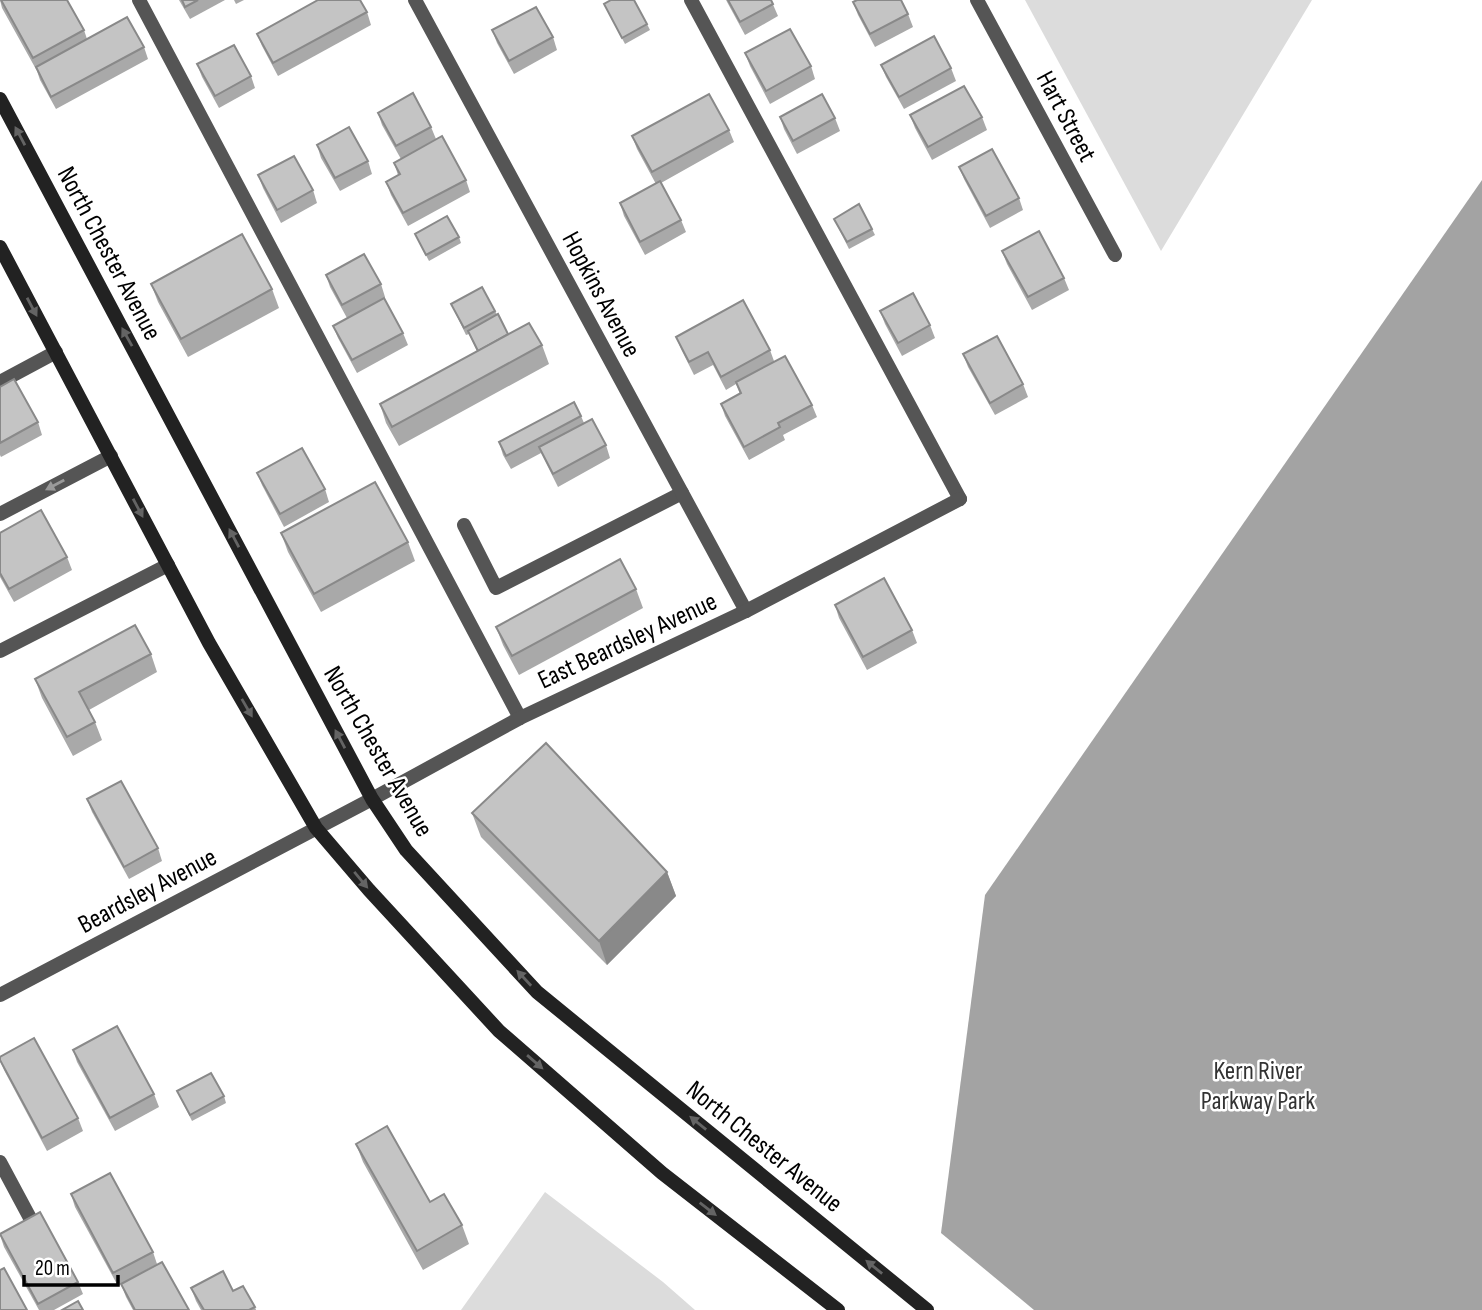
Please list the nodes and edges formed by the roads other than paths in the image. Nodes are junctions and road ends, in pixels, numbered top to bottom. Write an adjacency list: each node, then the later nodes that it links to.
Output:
1 (139, 0): 17 (street)
2 (415, 0): 11 (street, Hopkins Avenue)
3 (691, 0): 15 (street, East Beardsley Avenue)
4 (977, 0): 7 (street, Hart Street)
5 (0, 99): 18 (main road, North Chester Avenue, one-way to 5)
6 (0, 247): 8 (main road, one-way to 8)
7 (1115, 255)
8 (56, 352): 9 (street); 10 (main road)
9 (0, 382)
10 (111, 456): 12 (street, one-way to 12); 14 (main road, one-way to 14)
11 (682, 493): 13 (street); 15 (street, Hopkins Avenue)
12 (0, 514)
13 (464, 525)
14 (168, 565): 16 (street); 19 (main road, one-way to 19)
15 (746, 611): 17 (street, East Beardsley Avenue)
16 (0, 651)
17 (520, 718): 18 (street, East Beardsley Avenue)
18 (372, 799): 19 (street, East Beardsley Avenue); 24 (main road, North Chester Avenue, one-way to 18)
19 (316, 828): 20 (street, Beardsley Avenue); 23 (main road, one-way to 23)
20 (0, 995)
21 (0, 1162): 22 (street)
22 (30, 1218)
23 (838, 1310)
24 (927, 1310)

